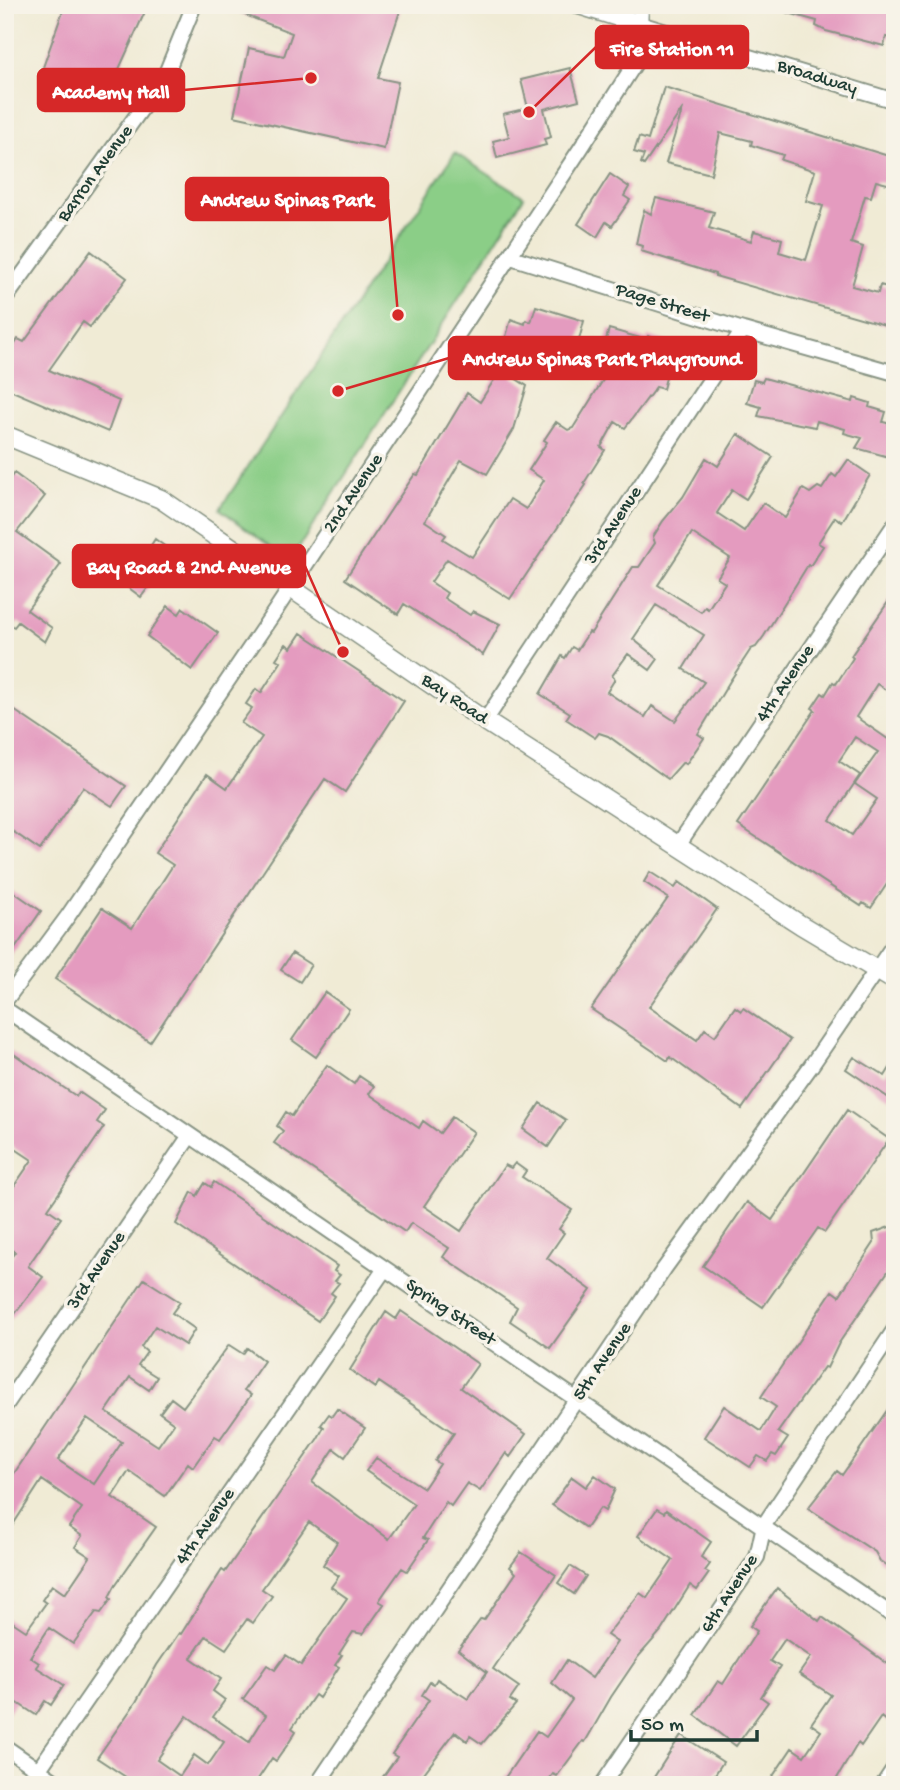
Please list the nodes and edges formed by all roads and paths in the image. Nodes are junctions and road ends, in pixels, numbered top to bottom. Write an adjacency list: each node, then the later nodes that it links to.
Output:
1 (194, 5): 7 (street, Barron Avenue)
2 (579, 5): 4 (street, Broadway)
3 (641, 5): 4 (street, 2nd Avenue)
4 (640, 24): 5 (street, Broadway); 6 (street, 2nd Avenue)
5 (895, 101)
6 (511, 257): 8 (street, Page Street); 12 (street, 2nd Avenue)
7 (5, 299)
8 (743, 330): 9 (street, Page Street); 13 (street, 3rd Avenue)
9 (895, 373)
10 (5, 435): 12 (street, Bay Road)
11 (895, 524): 14 (street, 4th Avenue)
12 (290, 589): 13 (street, Bay Road); 18 (street, 2nd Avenue)
13 (485, 721): 14 (street, Bay Road)
14 (678, 845): 16 (street, Bay Road)
15 (895, 943): 16 (street, 5th Avenue)
16 (877, 969): 17 (street, Bay Road); 23 (street, 5th Avenue)
17 (895, 981)
18 (5, 1001)
19 (5, 1009): 20 (street, Spring Street)
20 (189, 1137): 21 (street, Spring Street); 24 (street, 3rd Avenue)
21 (384, 1270): 23 (street, Spring Street); 29 (street, 4th Avenue)
22 (895, 1329): 25 (street, 6th Avenue)
23 (577, 1400): 25 (street, Spring Street); 32 (street, 5th Avenue)
24 (5, 1406)
25 (764, 1525): 26 (street, Spring Street); 33 (street, 6th Avenue)
26 (895, 1617)
27 (5, 1747): 29 (street)
28 (895, 1767): 34 (street)
29 (38, 1770): 30 (street, 4th Avenue); 31 (street)
30 (28, 1785)
31 (60, 1785)
32 (317, 1785)
33 (602, 1785)
34 (883, 1785)

